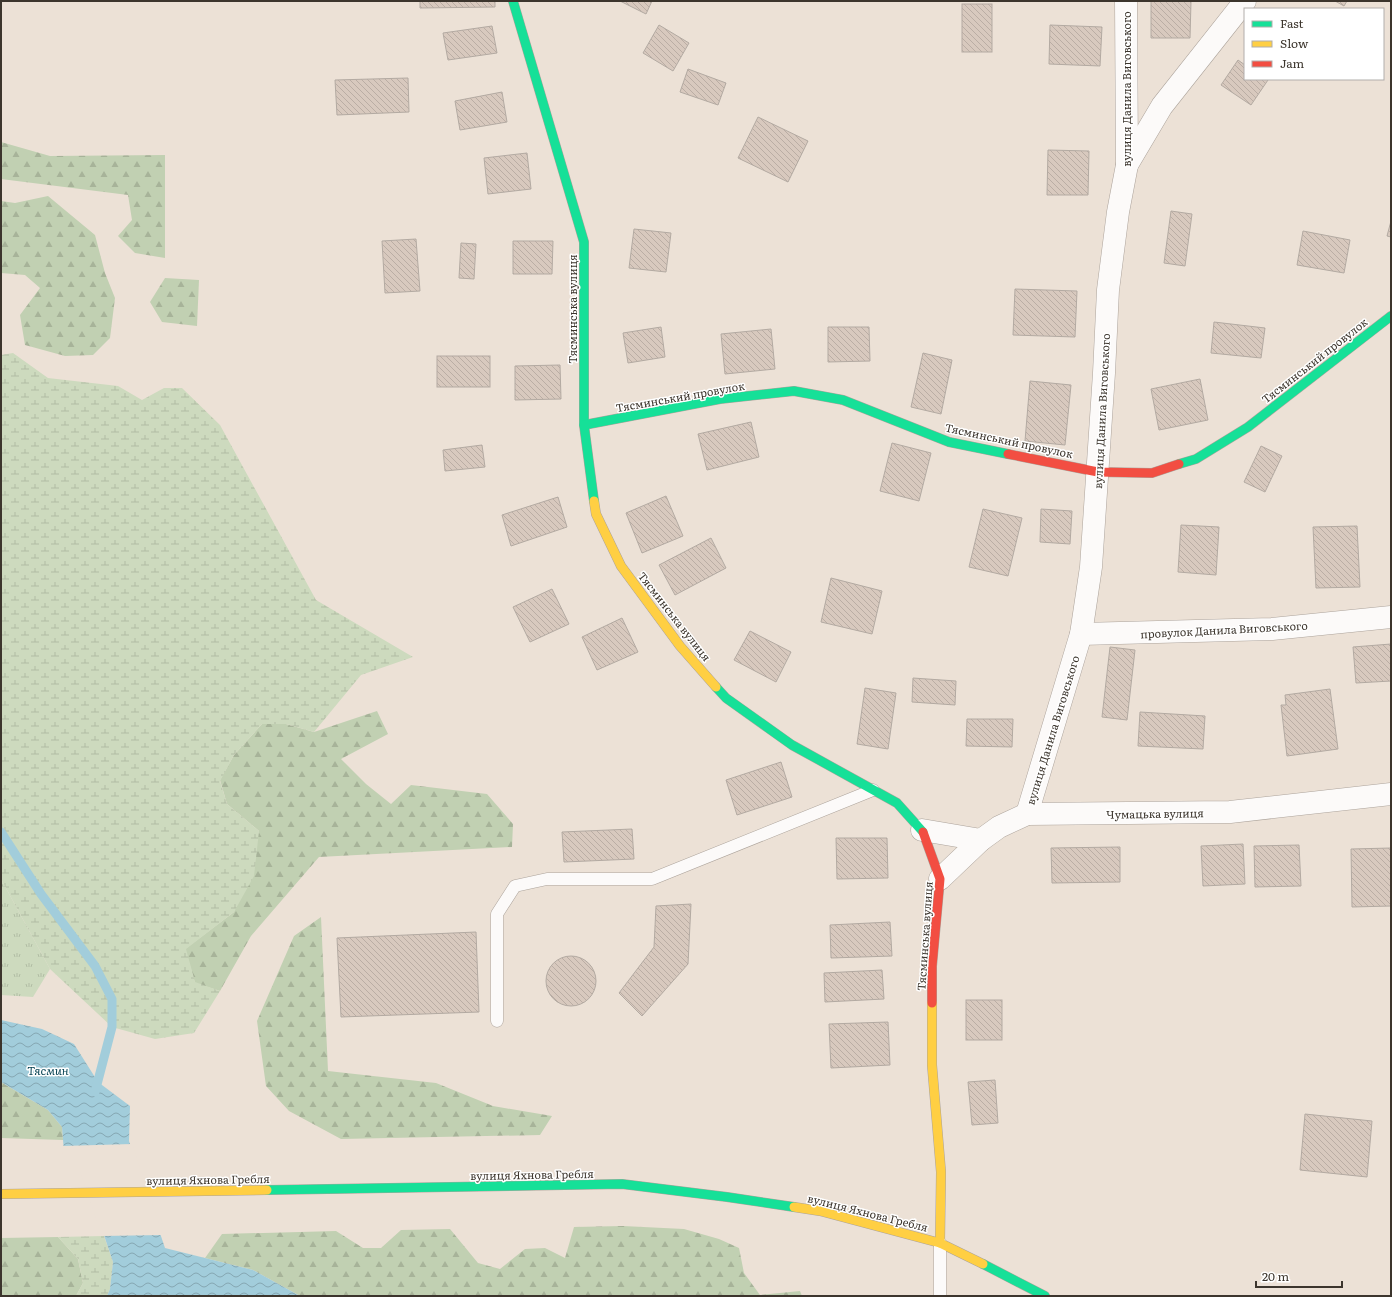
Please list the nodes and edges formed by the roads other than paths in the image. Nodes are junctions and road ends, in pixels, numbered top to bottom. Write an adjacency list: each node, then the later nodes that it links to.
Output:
1 (513, 1): 6 (street, Тясминська вулиця)
2 (1126, 1): 4 (street, вулиця Данила Виговського)
3 (1245, 1): 4 (street)
4 (1127, 165): 7 (street, вулиця Данила Виговського)
5 (1391, 316): 7 (street, Тясминський провулок)
6 (584, 425): 7 (street, Тясминський провулок); 10 (street, Тясминська вулиця)
7 (1098, 472): 9 (street, вулиця Данила Виговського)
8 (1391, 617): 9 (street, провулок Данила Виговського)
9 (1081, 634): 12 (street, вулиця Данила Виговського)
10 (873, 790): 13 (street, Тясминська вулиця); 16 (lane)
11 (1391, 794): 12 (street, Чумацька вулиця)
12 (1027, 814): 14 (street, Чумацька вулиця)
13 (922, 830): 14 (street); 15 (street, Тясминська вулиця)
14 (980, 840): 15 (street, Чумацька вулиця)
15 (940, 879): 18 (street, Тясминська вулиця)
16 (497, 1021)
17 (1, 1194): 18 (street, вулиця Яхнова Гребля)
18 (940, 1243): 19 (lane); 20 (street, вулиця Яхнова Гребля)
19 (940, 1296)
20 (1045, 1296)

